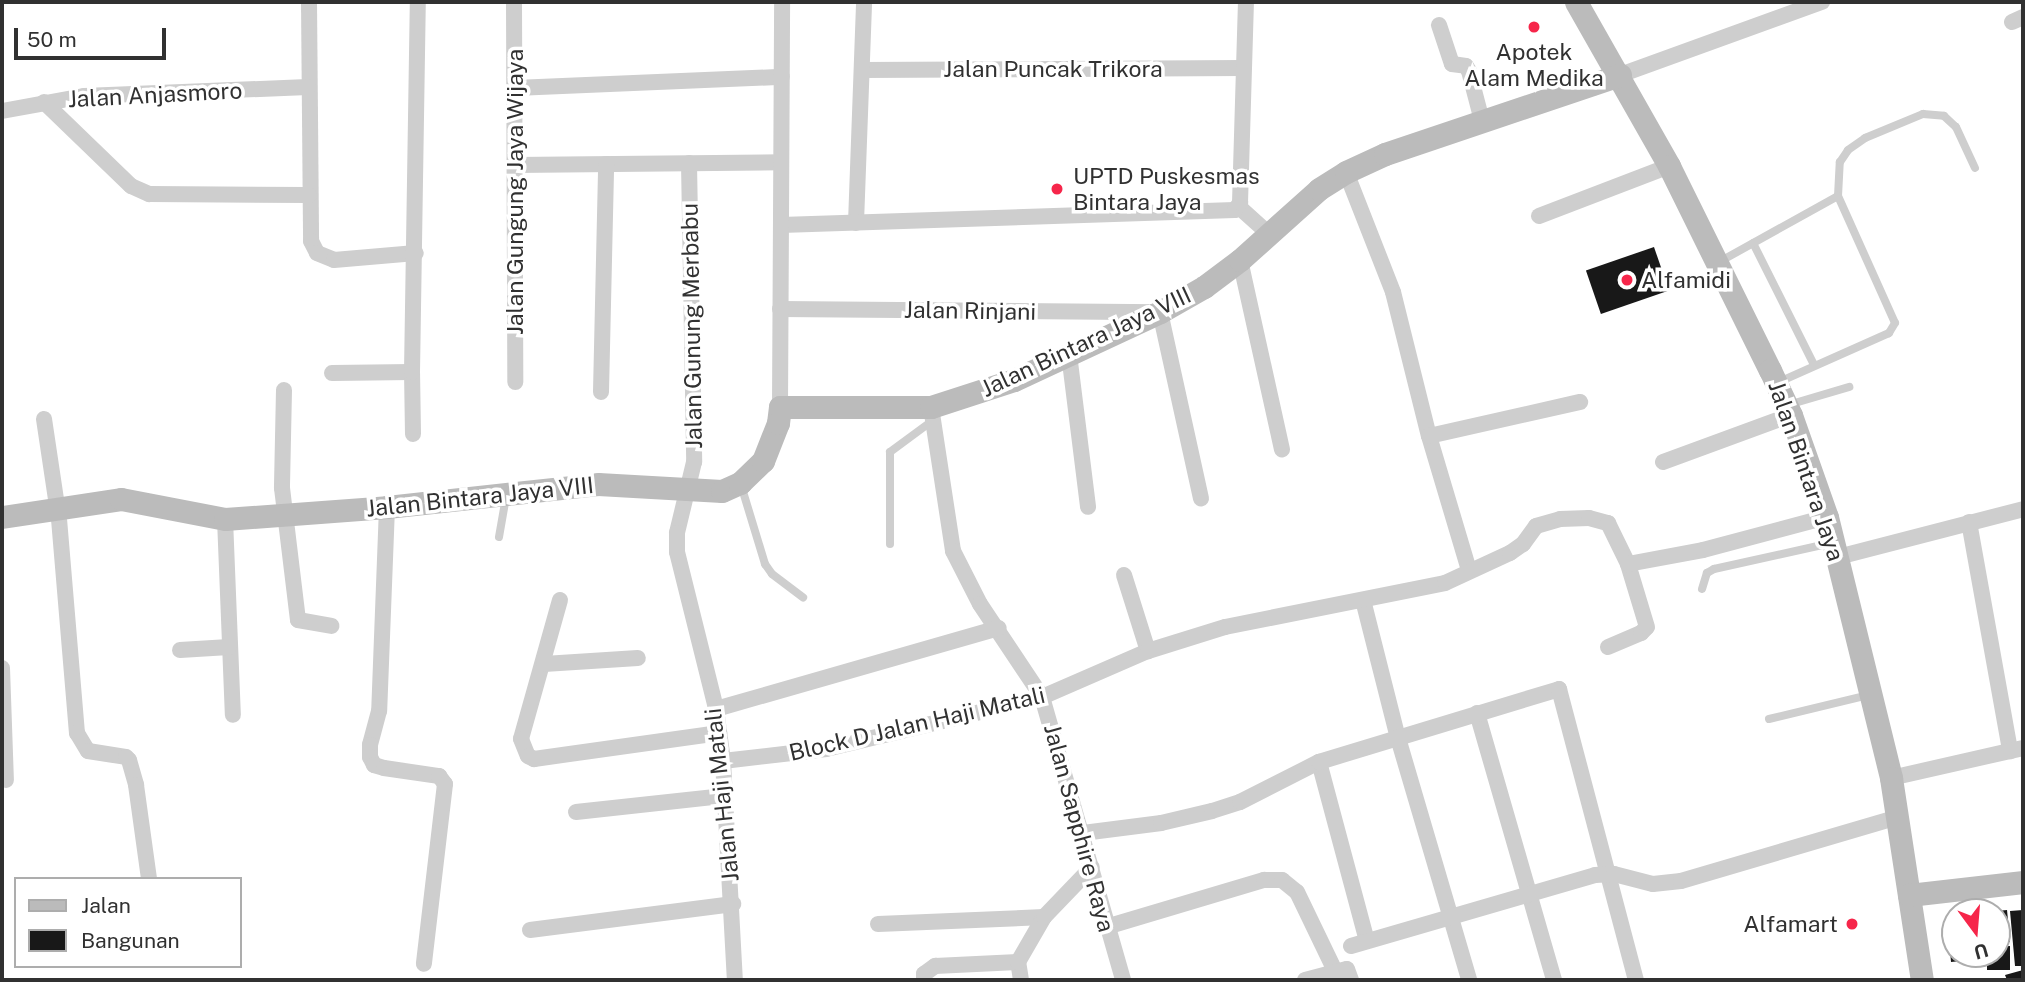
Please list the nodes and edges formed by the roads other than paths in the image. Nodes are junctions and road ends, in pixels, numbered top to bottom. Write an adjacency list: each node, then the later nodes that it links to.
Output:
1 (309, 2): 14 (street)
2 (418, 2): 34 (street)
3 (514, 2): 15 (street, Jalan Gungung Jaya Wijaya)
4 (782, 2): 13 (street)
5 (864, 2): 11 (street)
6 (1246, 2): 10 (street)
7 (1576, 2): 12 (street, Jalan Bintara Jaya)
8 (1822, 2): 12 (street, Jalan Bintara Jaya VIII)
9 (1439, 25): 18 (street)
10 (1243, 68): 11 (street, Jalan Puncak Trikora); 28 (street)
11 (862, 71): 30 (street)
12 (1620, 75): 18 (street, Jalan Bintara Jaya VIII); 23 (street, Jalan Bintara Jaya)
13 (782, 78): 15 (street); 19 (street)
14 (309, 87): 16 (street, Jalan Anjasmoro); 26 (street)
15 (515, 88): 21 (street, Jalan Gungung Jaya Wijaya)
16 (44, 102): 17 (street, Jalan Anjasmoro); 26 (street)
17 (2, 111)
18 (1482, 121): 25 (street, Jalan Bintara Jaya VIII)
19 (781, 162): 20 (street); 31 (street)
20 (689, 163): 22 (street); 58 (street, Jalan Gunung Merbabu)
21 (515, 164): 22 (street); 43 (street, Jalan Gungung Jaya Wijaya)
22 (606, 164): 47 (street)
23 (1669, 166): 29 (street); 36 (street, Jalan Bintara Jaya)
24 (1975, 168): 27 (lane)
25 (1346, 172): 32 (street, Jalan Bintara Jaya VIII); 54 (street)
26 (309, 195): 34 (street)
27 (1838, 196): 33 (lane); 40 (lane)
28 (1239, 207): 30 (street); 32 (street)
29 (1539, 216)
30 (856, 223): 31 (street)
31 (781, 225): 37 (street)
32 (1268, 233): 35 (street, Jalan Bintara Jaya VIII)
33 (1753, 243): 36 (lane); 40 (lane)
34 (416, 253): 41 (street)
35 (1240, 260): 38 (street, Jalan Bintara Jaya VIII); 55 (street)
36 (1716, 264): 44 (street, Jalan Bintara Jaya)
37 (780, 309): 38 (street, Jalan Rinjani); 49 (street)
38 (1160, 313): 39 (street, Jalan Bintara Jaya VIII); 60 (street)
39 (1069, 354): 51 (street, Jalan Bintara Jaya VIII); 62 (street)
40 (1814, 365): 44 (lane)
41 (412, 372): 42 (street); 53 (street)
42 (332, 373)
43 (516, 382)
44 (1776, 383): 50 (street, Jalan Bintara Jaya)
45 (1849, 387): 50 (lane)
46 (284, 390): 65 (street)
47 (601, 392)
48 (1580, 402): 54 (street)
49 (780, 407): 51 (street, Jalan Bintara Jaya VIII); 57 (street)
50 (1788, 411): 56 (street); 67 (street, Jalan Bintara Jaya)
51 (932, 414): 71 (lane); 81 (street, Jalan Sapphire Raya)
52 (44, 419): 64 (street)
53 (414, 433)
54 (1429, 436): 74 (street)
55 (1282, 449)
56 (1663, 462)
57 (740, 483): 58 (street, Jalan Bintara Jaya VIII); 77 (lane)
58 (690, 489): 59 (street, Jalan Bintara Jaya VIII); 91 (street, Jalan Haji Matali)
59 (507, 494): 61 (street, Jalan Bintara Jaya VIII); 70 (lane)
60 (1201, 499)
61 (387, 507): 65 (street, Jalan Bintara Jaya VIII); 121 (street)
62 (1088, 507)
63 (2023, 509): 69 (street)
64 (57, 510): 66 (street, Jalan Bintara Jaya VIII); 68 (street, Jalan Bintara Jaya VIII); 108 (street)
65 (286, 513): 68 (street, Jalan Bintara Jaya VIII); 80 (street)
66 (2, 517)
67 (1827, 517): 72 (street, Jalan Bintara Jaya); 73 (street)
68 (225, 519): 82 (street)
69 (1969, 522): 72 (street); 97 (street)
70 (499, 537)
71 (890, 544)
72 (1836, 549): 76 (lane); 89 (street, Jalan Bintara Jaya)
73 (1628, 564): 74 (street, Block D Jalan Haji Matali); 83 (street)
74 (1469, 570): 79 (street, Block D Jalan Haji Matali)
75 (1124, 575): 85 (street)
76 (1702, 589)
77 (803, 597)
78 (560, 600): 87 (street)
79 (1363, 600): 85 (street, Block D Jalan Haji Matali); 96 (street)
80 (331, 626)
81 (999, 628): 90 (street, Jalan Sapphire Raya); 91 (street)
82 (229, 647): 84 (street); 93 (street)
83 (1608, 647)
84 (180, 650)
85 (1148, 651): 90 (street, Block D Jalan Haji Matali)
86 (638, 658): 87 (street)
87 (544, 664): 95 (street)
88 (2, 668): 101 (street)
89 (1871, 695): 94 (lane); 100 (street, Jalan Bintara Jaya)
90 (1042, 697): 98 (street, Block D Jalan Haji Matali); 105 (street, Jalan Sapphire Raya)
91 (716, 709): 95 (street, Jalan Haji Matali)
92 (1477, 713): 96 (street); 107 (street); 110 (street)
93 (233, 715)
94 (1769, 719)
95 (719, 733): 98 (street, Jalan Haji Matali)
96 (1398, 738): 99 (street); 114 (street)
97 (2016, 750): 100 (street)
98 (723, 761): 102 (street, Jalan Haji Matali)
99 (1319, 762): 105 (street); 118 (street)
100 (1891, 778): 104 (street, Jalan Bintara Jaya)
101 (6, 780)
102 (724, 796): 103 (street); 112 (street, Jalan Haji Matali)
103 (576, 811)
104 (1898, 817): 107 (street); 111 (street, Jalan Bintara Jaya)
105 (1083, 833): 106 (street, Jalan Sapphire Raya)
106 (1092, 867): 113 (street); 116 (street, Jalan Sapphire Raya)
107 (1606, 873): 110 (street); 131 (street)
108 (149, 877)
109 (2023, 882): 111 (street)
110 (1531, 894): 114 (street); 130 (street)
111 (1909, 895): 132 (street, Jalan Bintara Jaya)
112 (733, 904): 117 (street); 123 (street, Jalan Haji Matali)
113 (1044, 917): 115 (street); 120 (street)
114 (1451, 918): 118 (street); 129 (street)
115 (878, 924)
116 (1106, 927): 122 (street); 126 (street, Jalan Sapphire Raya)
117 (530, 930)
118 (1367, 942): 119 (street)
119 (1351, 946)
120 (1018, 962): 124 (street); 125 (street)
121 (424, 964)
122 (1335, 971): 127 (street); 128 (street)
123 (736, 980)
124 (924, 980)
125 (1021, 980)
126 (1123, 980)
127 (1304, 980)
128 (1351, 980)
129 (1469, 980)
130 (1554, 980)
131 (1636, 980)
132 (1922, 980)

